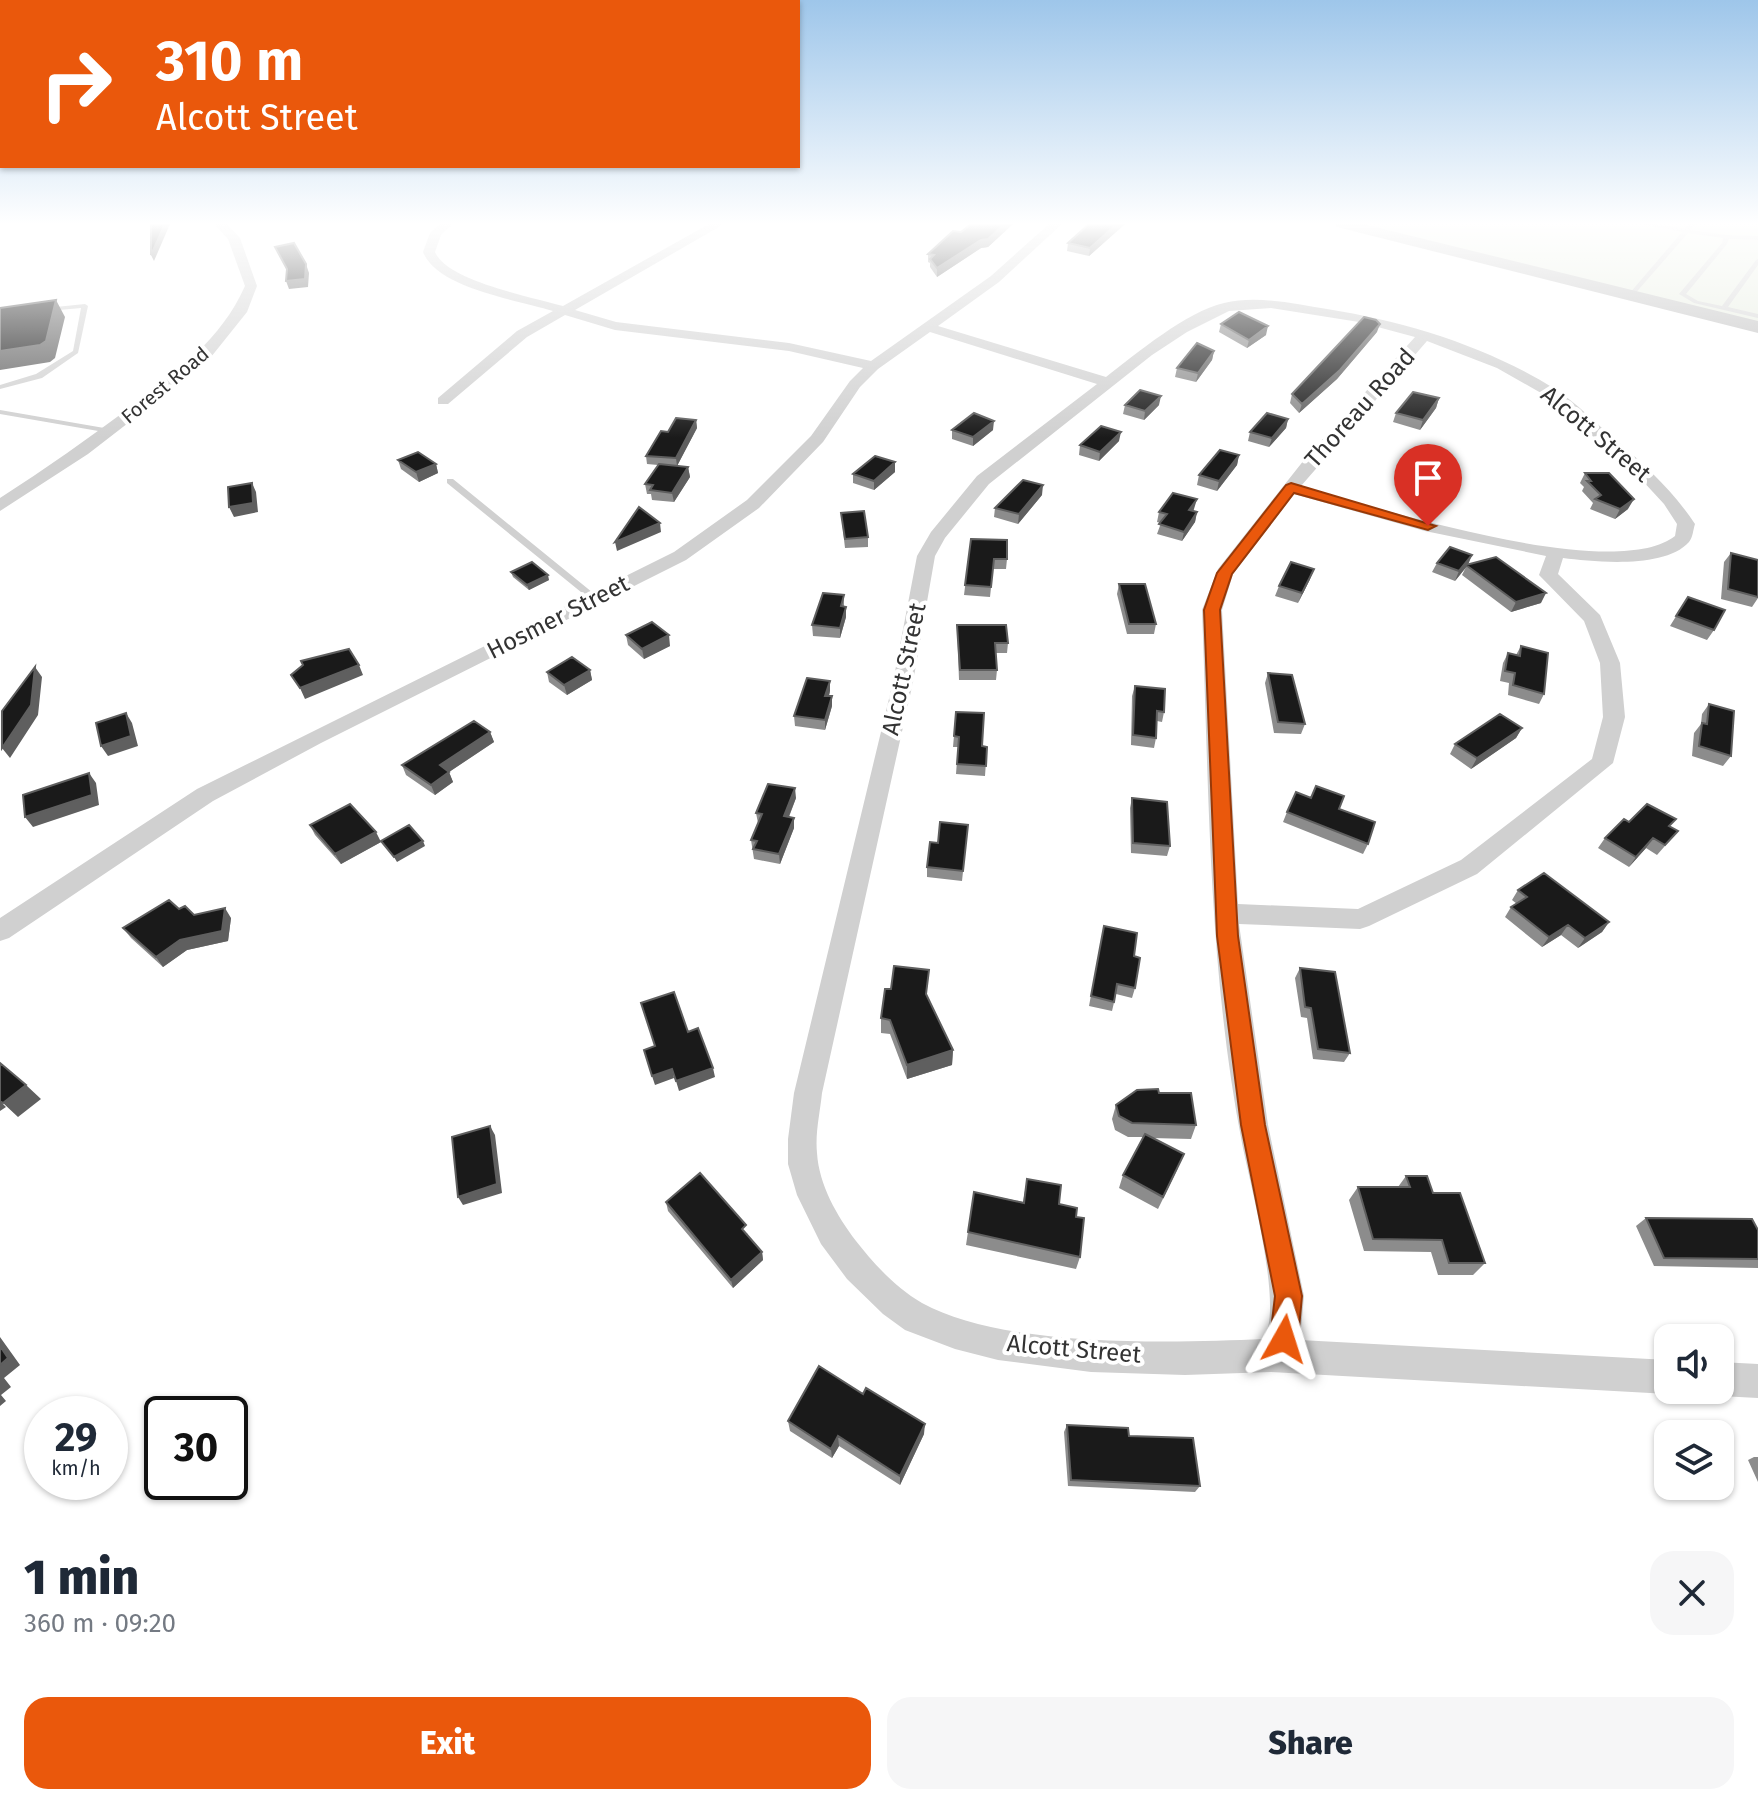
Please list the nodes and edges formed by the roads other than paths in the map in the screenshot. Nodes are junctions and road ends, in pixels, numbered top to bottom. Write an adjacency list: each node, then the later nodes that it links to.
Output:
1 (247, 295): 20 (street, Forest Road)
2 (514, 295): 10 (street)
3 (589, 295): 10 (street)
4 (973, 295): 12 (street, Hosmer Street)
5 (1631, 295): 13 (street)
6 (1684, 295): 8 (lane)
7 (1733, 295): 8 (lane)
8 (1724, 308): 11 (lane)
9 (43, 310): 17 (lane)
10 (562, 310): 15 (street); 18 (street)
11 (1758, 316)
12 (934, 323): 15 (street, Hosmer Street); 16 (street)
13 (1758, 327)
14 (1424, 336): 16 (street, Alcott Street); 22 (street, Thoreau Road); 24 (street, Alcott Street)
15 (873, 366): 25 (street, Hosmer Street)
16 (1116, 378): 28 (street, Alcott Street)
17 (0, 387)
18 (443, 401)
19 (0, 412): 20 (lane)
20 (110, 431): 23 (street, Forest Road)
21 (450, 481): 25 (lane)
22 (1291, 488): 24 (street, Alcott Street); 26 (street, Thoreau Road)
23 (0, 506)
24 (1556, 553): 26 (street)
25 (595, 599): 27 (street, Hosmer Street)
26 (1226, 913): 28 (street, Thoreau Road)
27 (0, 931)
28 (1271, 1355): 29 (street, Alcott Street)
29 (1654, 1376)
30 (1734, 1380): 31 (street)
31 (1758, 1381)

